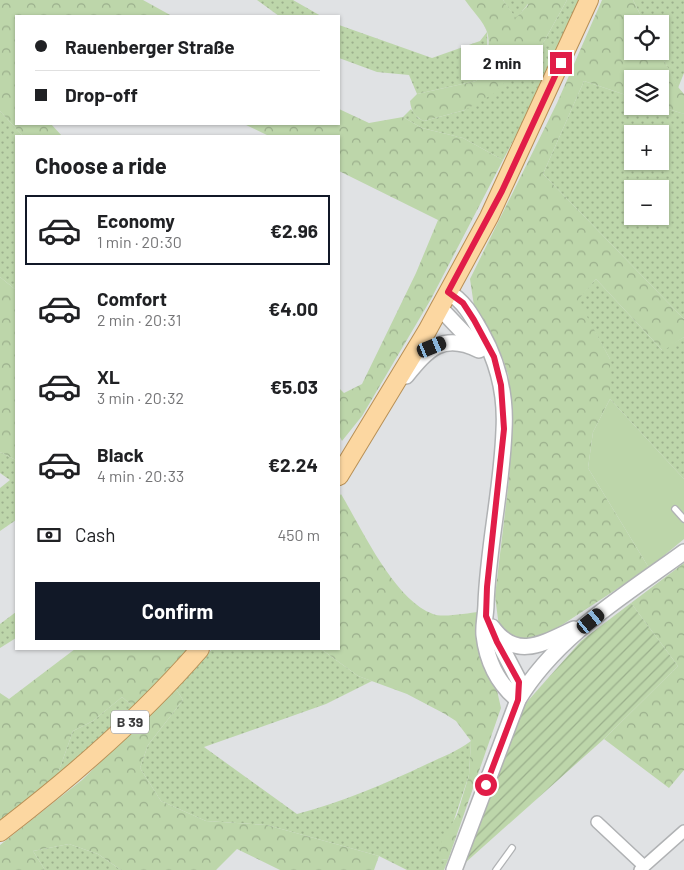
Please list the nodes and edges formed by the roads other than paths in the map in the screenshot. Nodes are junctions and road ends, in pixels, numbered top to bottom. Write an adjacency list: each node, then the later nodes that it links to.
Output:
1 (589, 0): 2 (main road)
2 (443, 299): 3 (street); 4 (street); 5 (main road)
3 (479, 350): 4 (street); 5 (street)
4 (501, 385): 11 (street)
5 (389, 392): 6 (main road)
6 (340, 474)
7 (675, 509): 8 (lane)
8 (684, 519)
9 (684, 552): 10 (street)
10 (591, 621): 11 (street); 13 (street)
11 (489, 623): 13 (street)
12 (199, 650): 16 (main road, B 39)
13 (518, 700): 19 (street)
14 (597, 822): 18 (street)
15 (684, 830): 18 (street)
16 (0, 832)
17 (512, 848): 20 (lane)
18 (642, 868)
19 (455, 870)
20 (496, 870)

